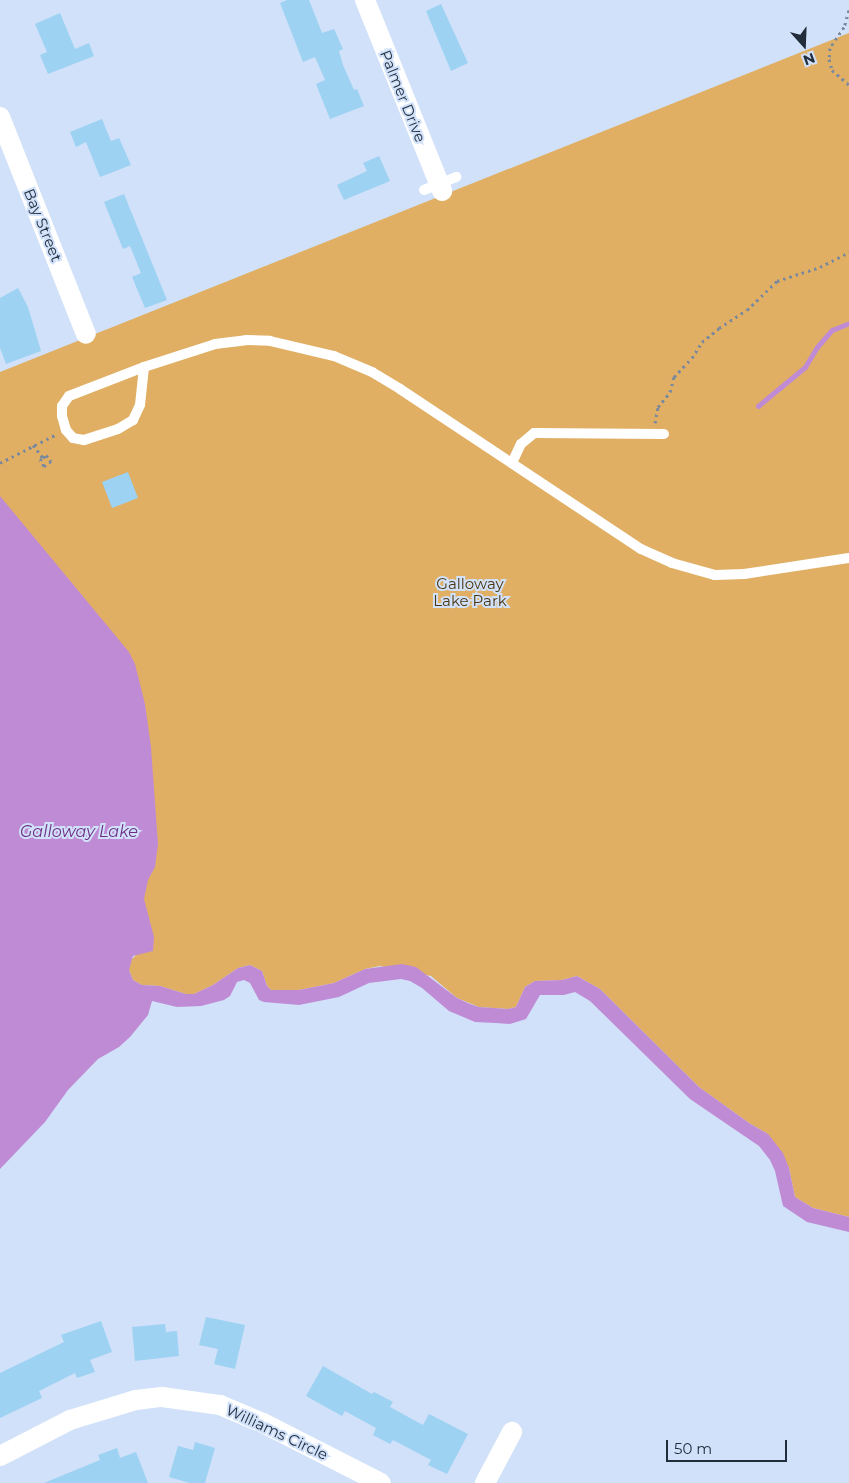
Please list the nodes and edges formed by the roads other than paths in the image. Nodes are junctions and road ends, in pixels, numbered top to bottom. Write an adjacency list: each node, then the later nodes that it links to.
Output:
1 (365, 0): 3 (street, Palmer Drive)
2 (0, 117): 4 (street, Bay Street)
3 (440, 185)
4 (86, 334)
5 (144, 367): 5 (lane); 7 (lane)
6 (664, 434): 7 (lane)
7 (512, 463): 8 (lane)
8 (849, 558)
9 (512, 1432): 12 (street)
10 (0, 1456): 11 (street, Williams Circle)
11 (381, 1483)
12 (485, 1483)

